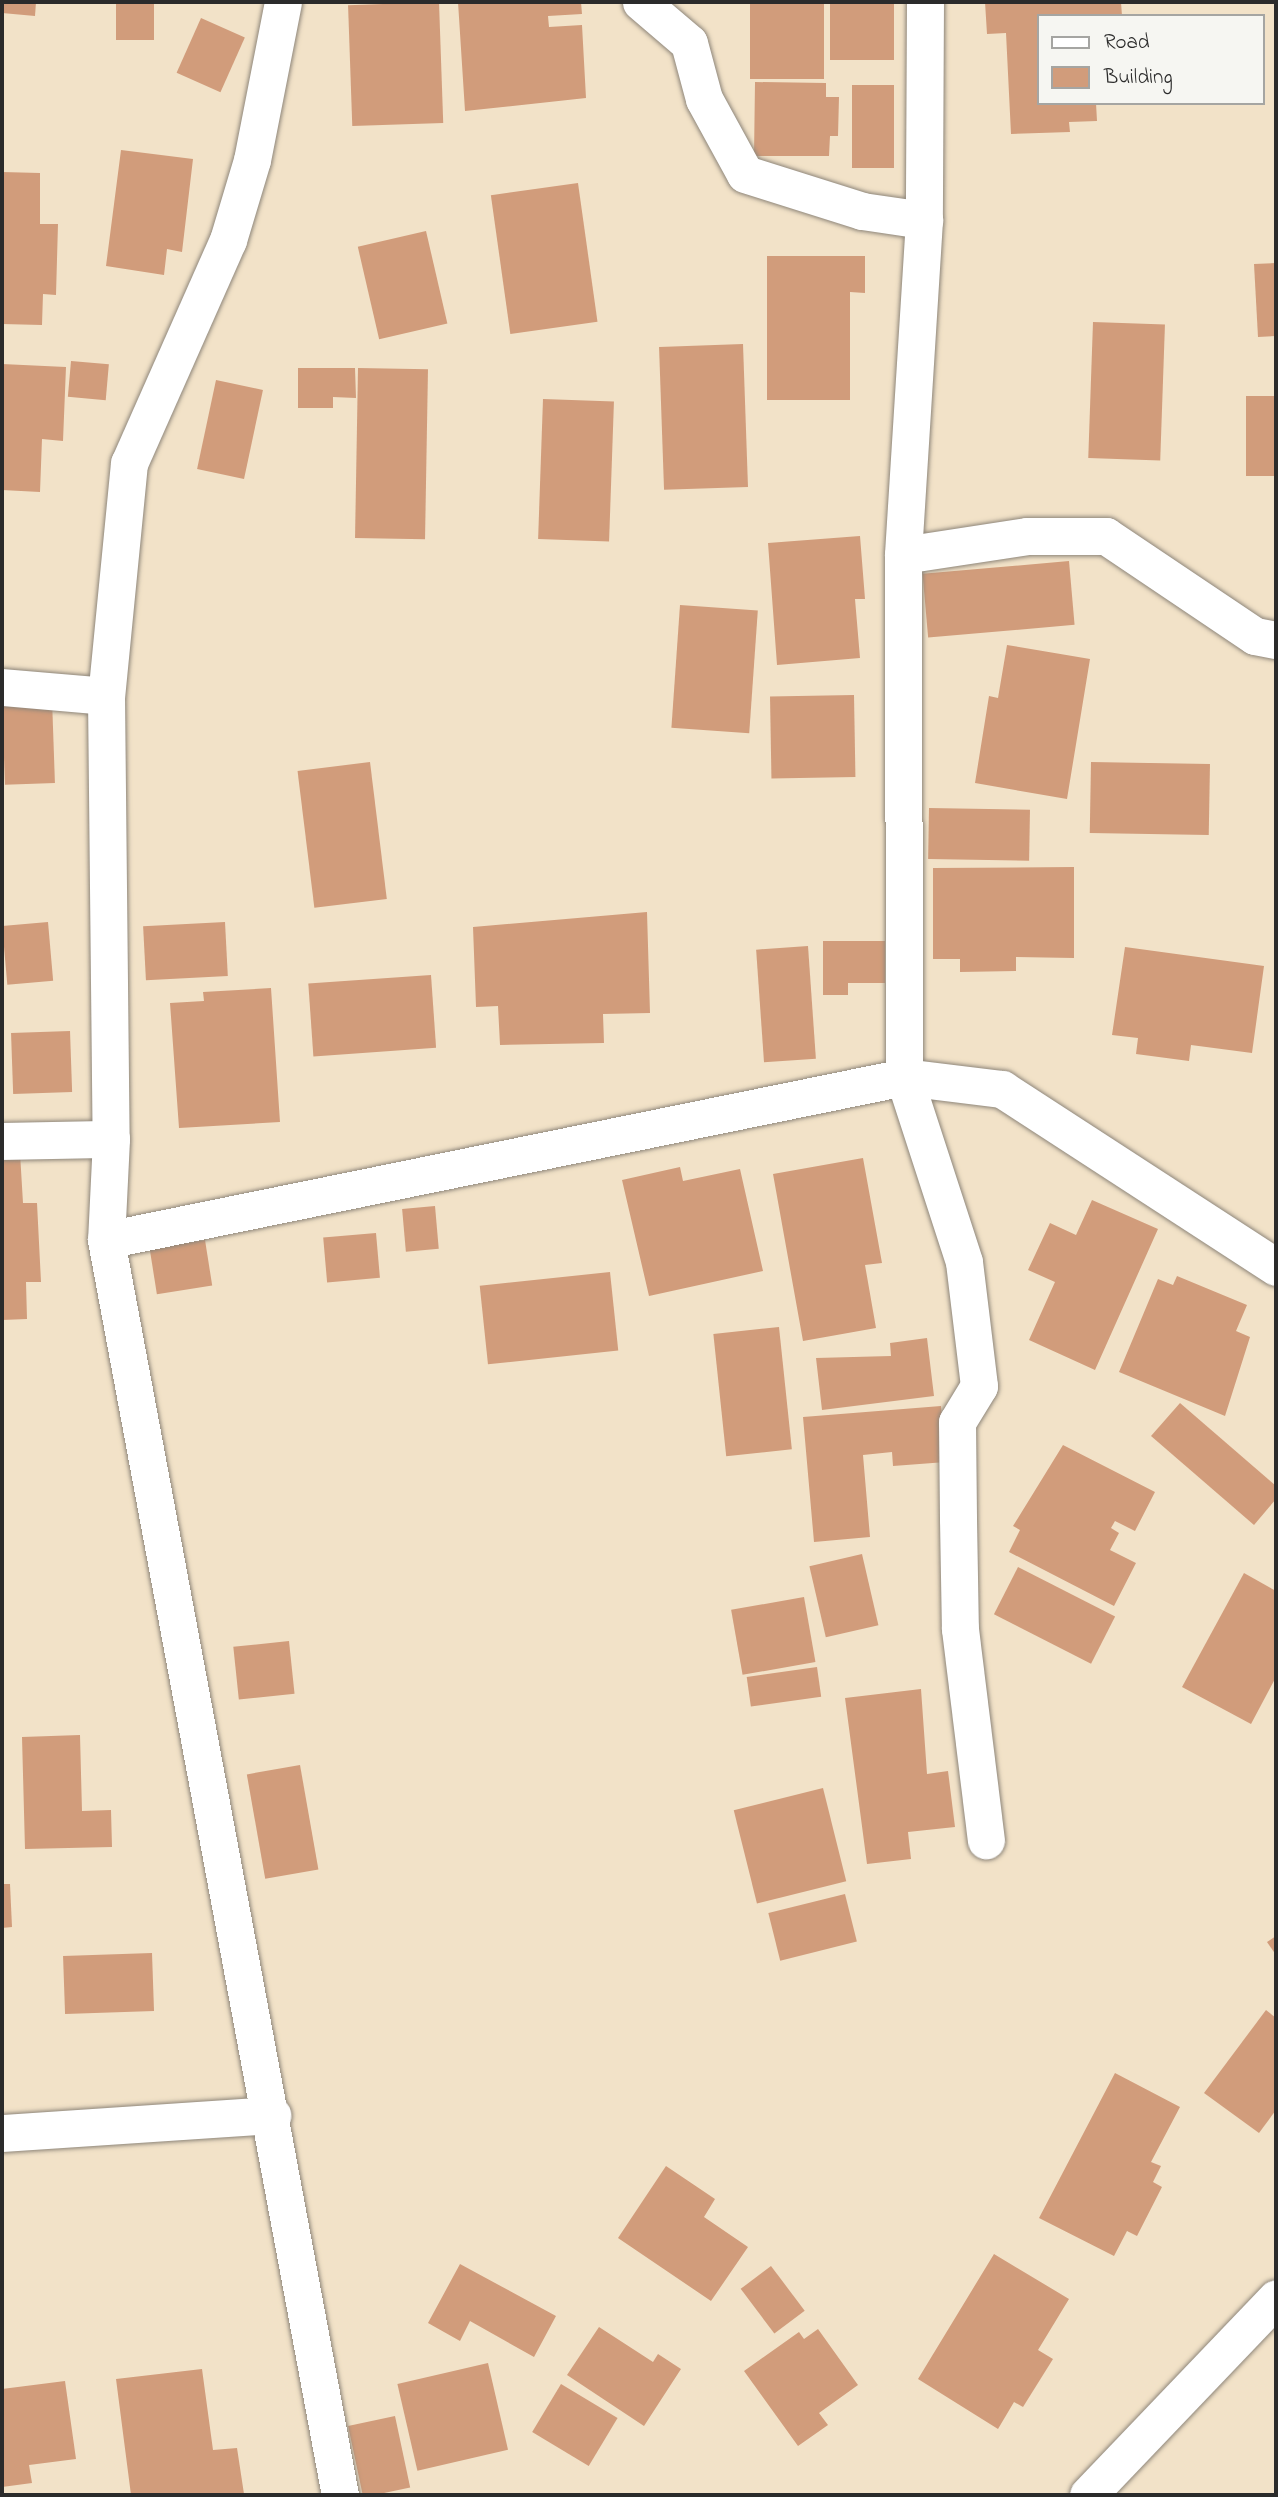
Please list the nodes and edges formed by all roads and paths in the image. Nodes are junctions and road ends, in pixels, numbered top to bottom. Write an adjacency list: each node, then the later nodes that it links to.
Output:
1 (284, 2): 8 (street)
2 (641, 2): 4 (street)
3 (925, 2): 4 (street)
4 (924, 220): 5 (street)
5 (903, 555): 6 (street); 9 (street)
6 (1276, 640)
7 (2, 687): 8 (street)
8 (106, 695): 10 (street)
9 (904, 1077): 12 (street); 13 (street); 14 (street)
10 (111, 1139): 11 (street); 12 (street)
11 (2, 1141)
12 (106, 1240): 15 (street)
13 (1276, 1267)
14 (986, 1840)
15 (272, 2115): 16 (street); 18 (street)
16 (2, 2133)
17 (1276, 2298): 19 (street)
18 (340, 2495)
19 (1088, 2495)

